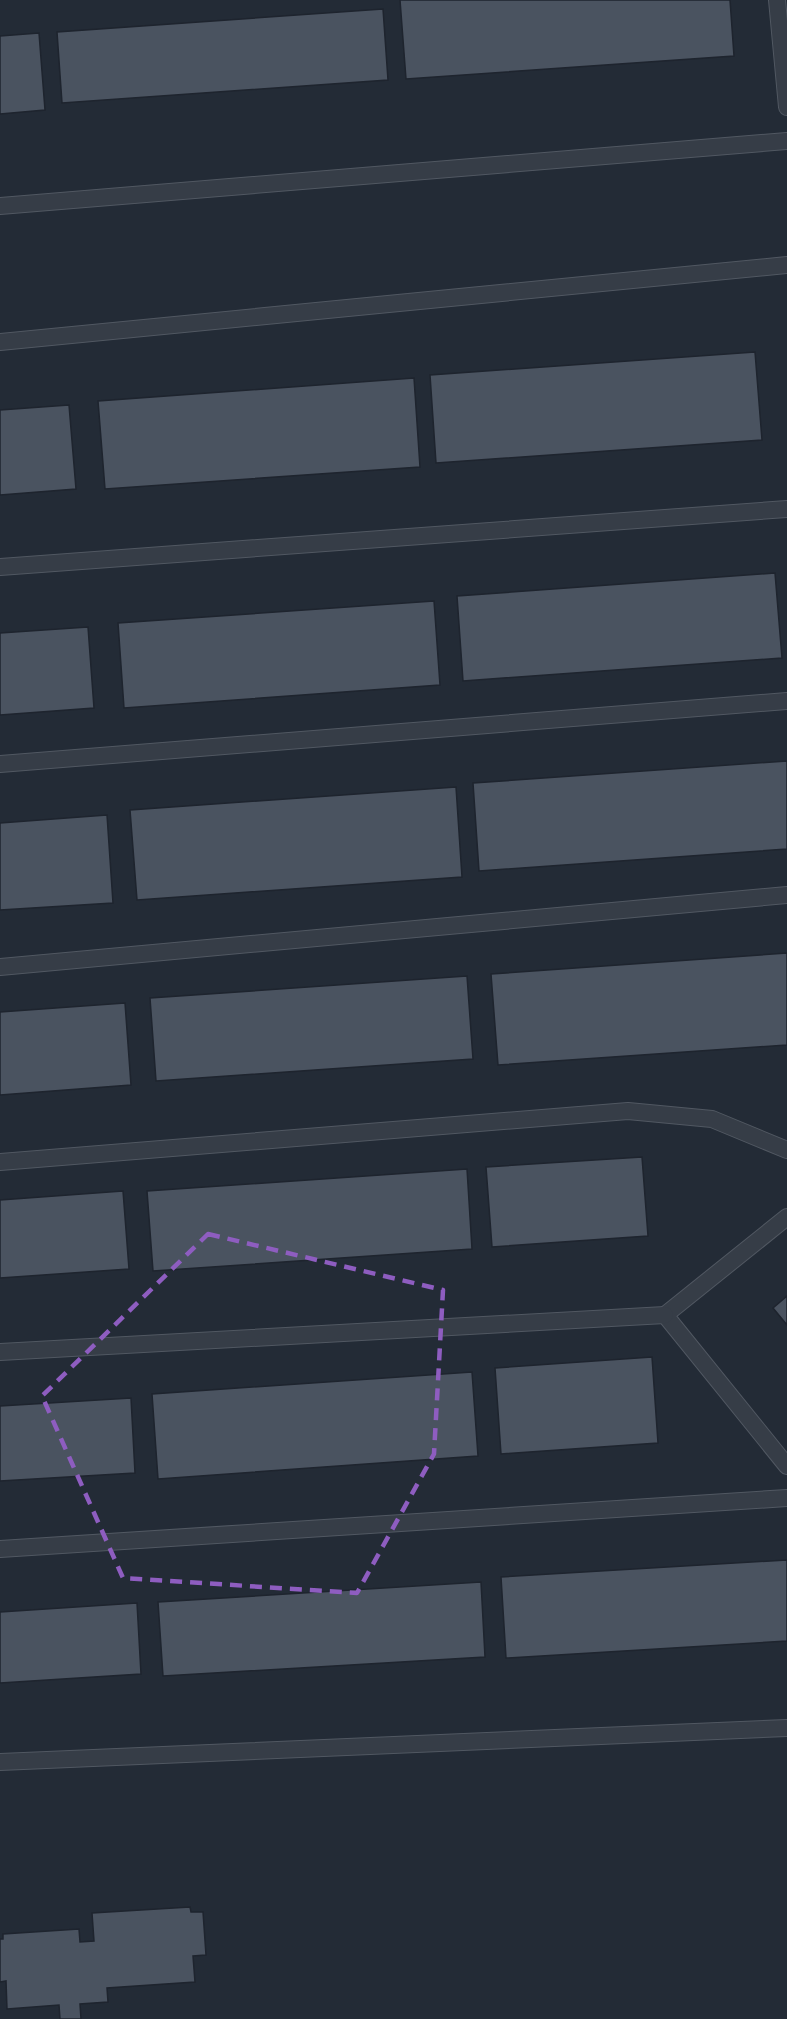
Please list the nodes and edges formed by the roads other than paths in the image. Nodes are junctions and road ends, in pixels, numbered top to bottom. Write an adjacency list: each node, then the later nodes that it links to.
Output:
1 (777, 0): 2 (lane)
2 (787, 107)
3 (787, 141): 4 (lane)
4 (0, 206)
5 (787, 266): 6 (lane)
6 (0, 342)
7 (787, 509): 8 (lane)
8 (0, 567)
9 (787, 700): 10 (lane)
10 (0, 764)
11 (787, 895): 12 (lane)
12 (0, 967)
13 (787, 1150): 14 (lane)
14 (0, 1162)
15 (787, 1216): 16 (lane)
16 (665, 1315): 17 (lane); 18 (lane)
17 (0, 1352)
18 (787, 1466)
19 (787, 1498): 20 (lane)
20 (0, 1549)
21 (787, 1728): 22 (lane)
22 (0, 1762)

